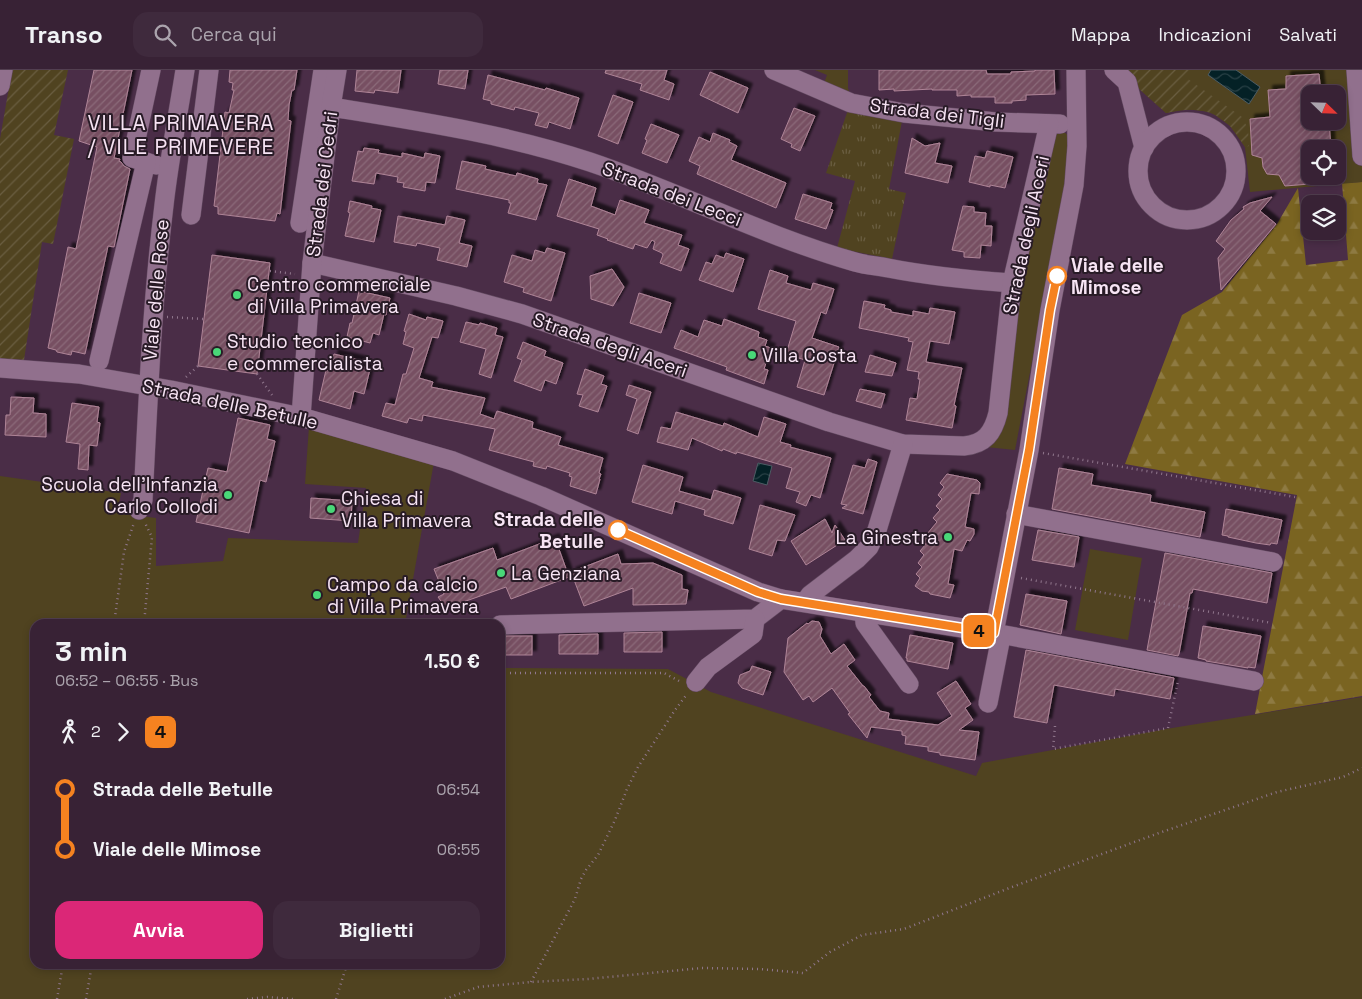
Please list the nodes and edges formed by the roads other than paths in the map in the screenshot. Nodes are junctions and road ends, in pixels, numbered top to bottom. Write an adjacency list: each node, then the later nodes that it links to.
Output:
1 (151, 70): 17 (street)
2 (185, 70): 10 (street, Viale delle Rose)
3 (209, 70): 11 (street)
4 (323, 70): 12 (street)
5 (337, 70): 12 (street, Strada dei Cedri)
6 (774, 70): 13 (street, Strada dei Tigli)
7 (1076, 70): 14 (street)
8 (1114, 70): 15 (street)
9 (1356, 70): 16 (street)
10 (181, 94): 11 (street); 18 (street, Viale delle Rose)
11 (206, 97): 19 (street)
12 (326, 111): 20 (street); 21 (street, Strada dei Cedri); 22 (street, Strada dei Lecci)
13 (1049, 124): 14 (street, Strada dei Tigli); 22 (street, Strada degli Aceri)
14 (1077, 124): 29 (street)
15 (1144, 148): 15 (street)
16 (1362, 156)
17 (146, 162): 18 (street); 23 (street)
18 (169, 168): 25 (street, Viale delle Rose)
19 (191, 215)
20 (300, 223)
21 (312, 263): 26 (street, Strada dei Cedri); 27 (street, Strada degli Aceri)
22 (1012, 283): 27 (street, Strada degli Aceri)
23 (99, 361)
24 (0, 368): 25 (street, Strada delle Betulle)
25 (148, 386): 26 (street, Strada delle Betulle); 28 (street, Viale delle Rose)
26 (301, 417): 31 (street, Strada delle Betulle)
27 (903, 444): 32 (street)
28 (139, 510)
29 (1016, 514): 30 (street); 36 (street)
30 (1273, 562)
31 (781, 599): 32 (street, Strada delle Betulle); 34 (street)
32 (805, 602): 33 (street, Strada delle Betulle)
33 (864, 612): 36 (street, Strada delle Betulle); 38 (street)
34 (755, 619): 35 (street); 39 (street)
35 (505, 625)
36 (994, 633): 37 (street, Strada delle Betulle); 40 (street)
37 (1254, 681)
38 (909, 684)
39 (694, 685)
40 (988, 703)

